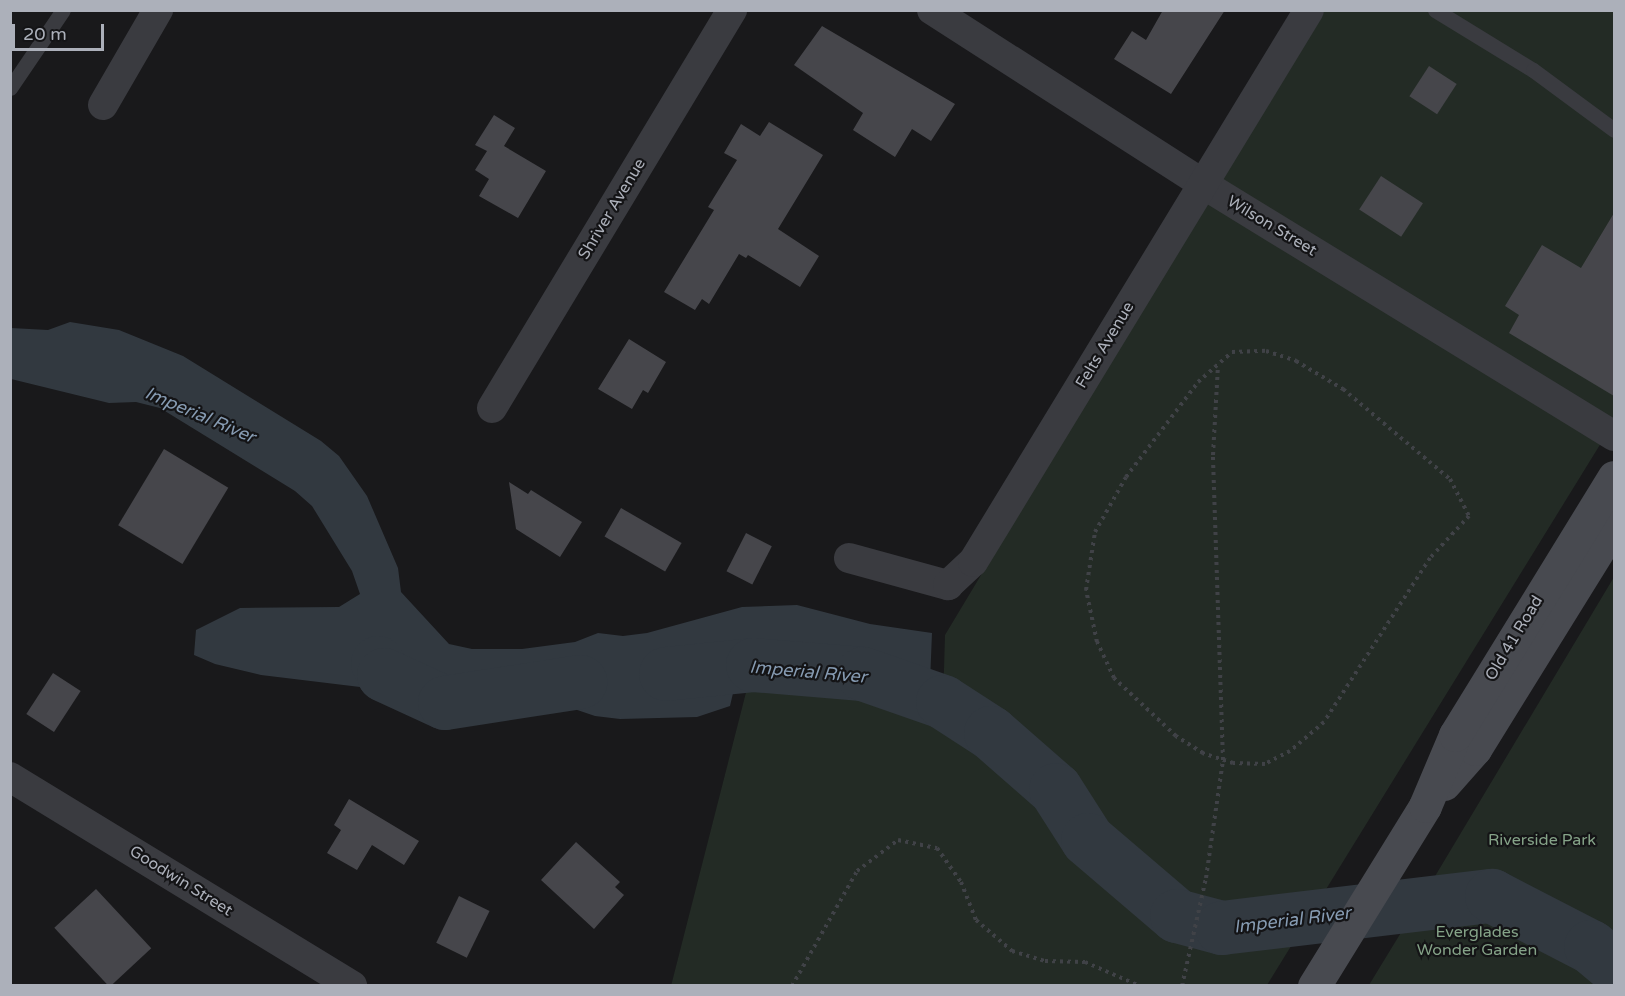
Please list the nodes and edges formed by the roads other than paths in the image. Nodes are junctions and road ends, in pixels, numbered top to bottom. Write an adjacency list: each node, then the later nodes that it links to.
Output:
1 (63, 10): 7 (lane)
2 (158, 10): 8 (street)
3 (732, 10): 11 (street, Shriver Avenue)
4 (932, 10): 10 (street, Wilson Street)
5 (1309, 10): 10 (street, Felts Avenue)
6 (1435, 10): 9 (lane)
7 (10, 88)
8 (103, 105)
9 (1614, 130)
10 (1203, 184): 12 (street, Wilson Street); 15 (street, Felts Avenue)
11 (492, 408)
12 (1614, 436)
13 (1614, 477): 17 (street, Old 41 Road)
14 (1614, 525): 17 (street, Old 41 Road)
15 (849, 558)
16 (10, 777): 19 (street, Goodwin Street)
17 (1425, 806): 18 (street, Old 41 Road)
18 (1315, 984)
19 (352, 986)

